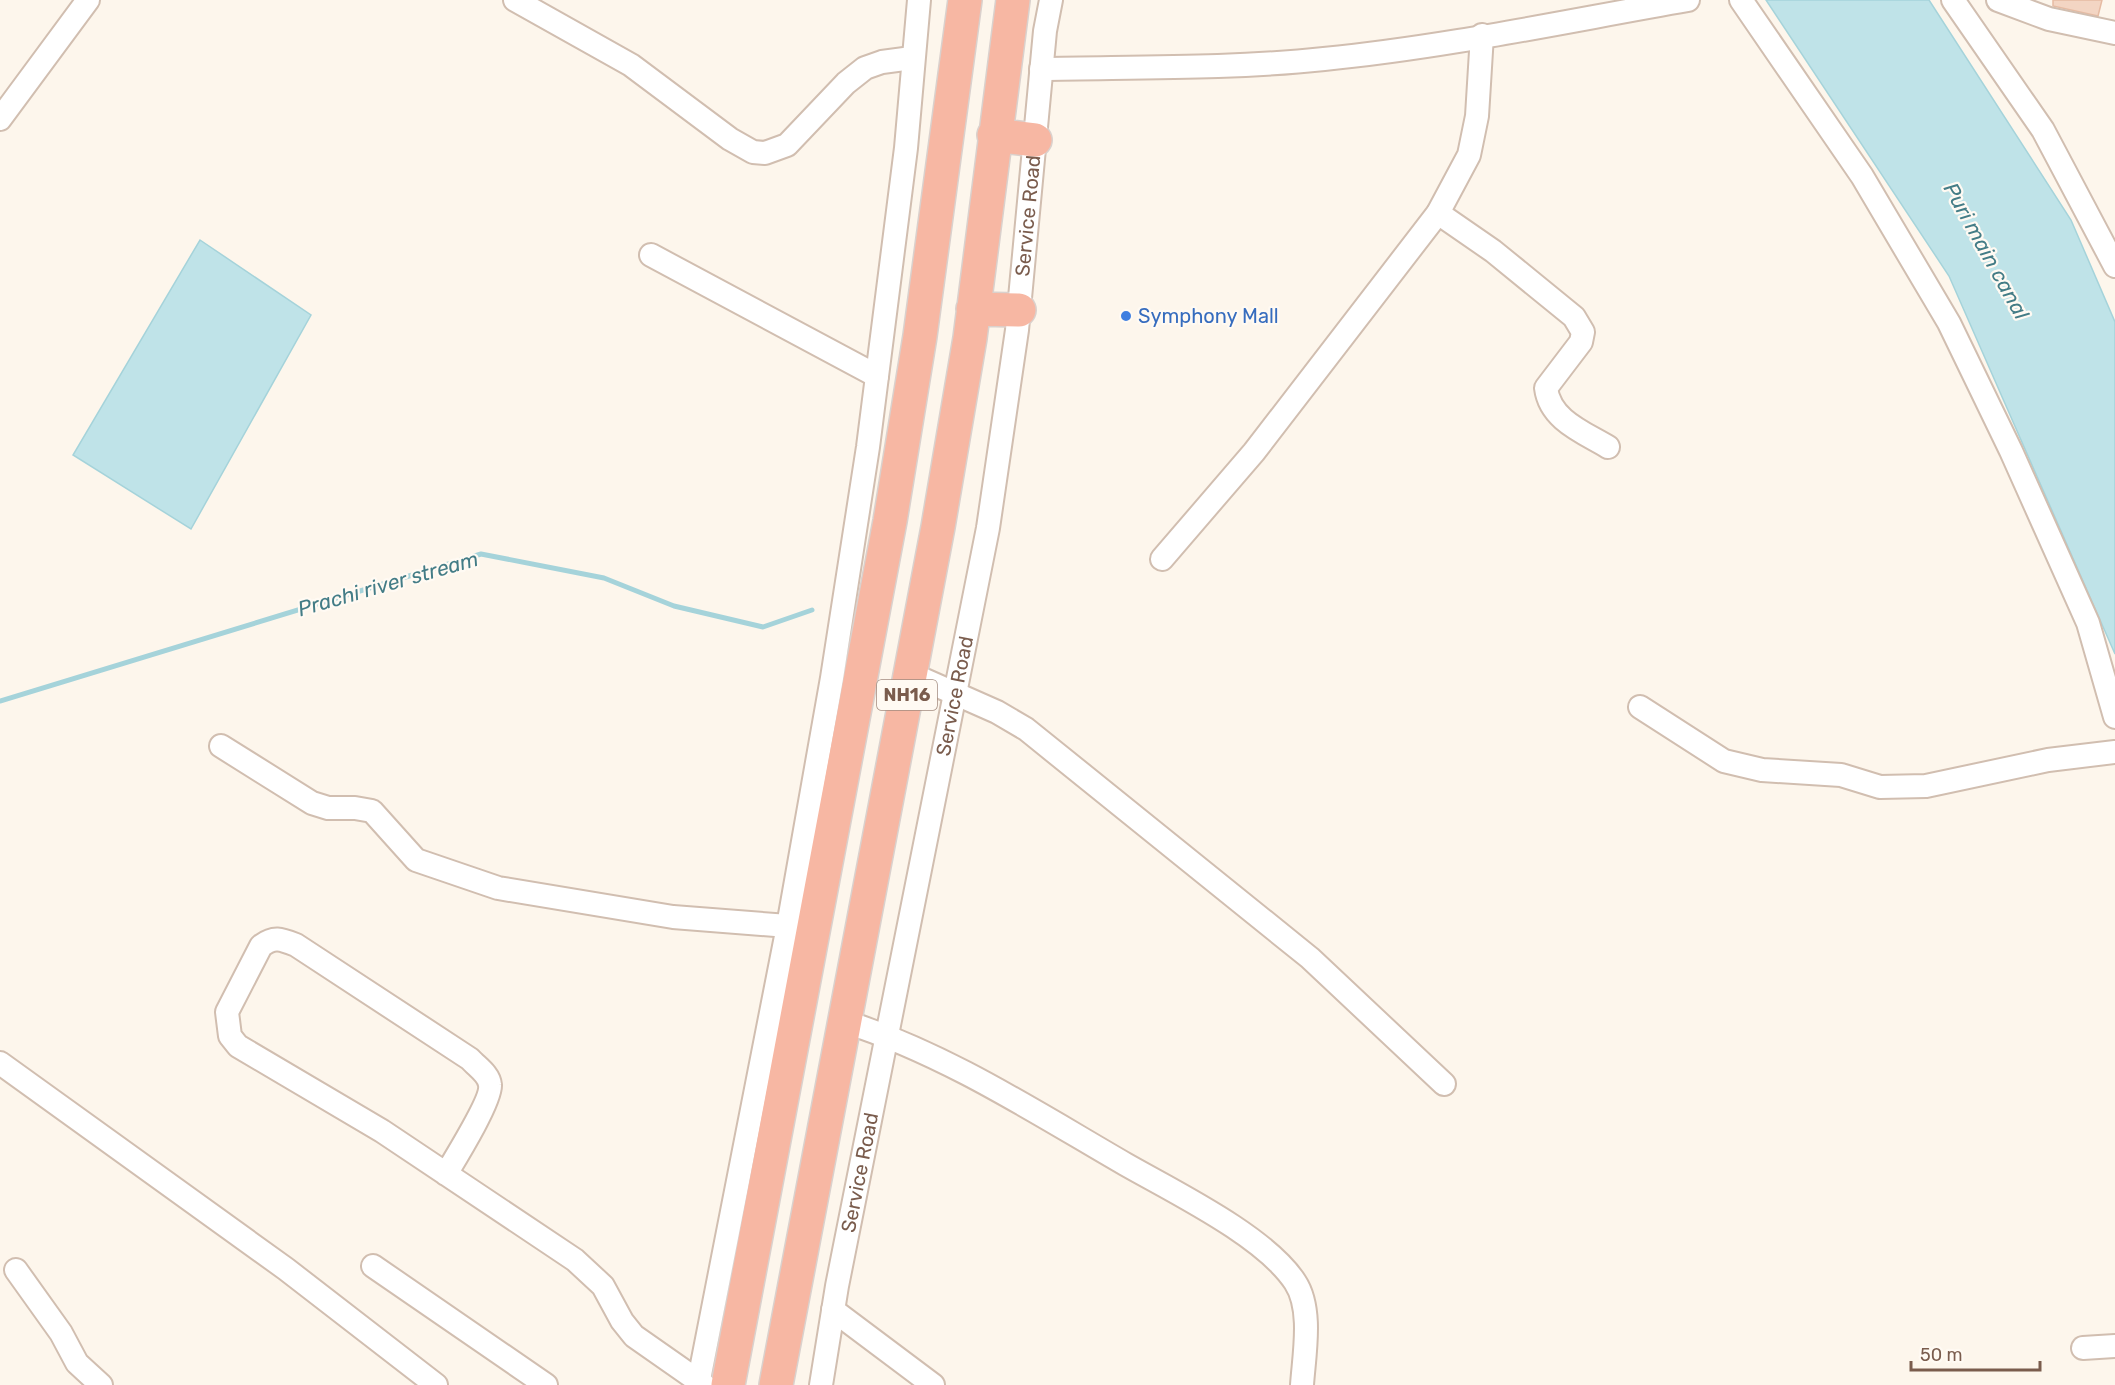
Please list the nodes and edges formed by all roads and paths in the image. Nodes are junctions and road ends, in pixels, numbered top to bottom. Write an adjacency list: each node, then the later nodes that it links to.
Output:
1 (88, 0): 15 (street)
2 (515, 0): 13 (street)
3 (919, 0): 13 (street)
4 (1013, 0): 16 (highway, NH16)
5 (1051, 0): 14 (street, Service Road)
6 (1688, 0): 12 (street)
7 (1741, 0): 29 (street)
8 (1953, 0): 20 (street)
9 (1998, 0): 11 (street)
10 (961, 5): 33 (highway, NH16)
11 (2115, 33)
12 (1482, 35): 14 (street); 18 (street)
13 (912, 58): 23 (street)
14 (1041, 69): 17 (street, Service Road)
15 (0, 119)
16 (994, 135): 17 (highway); 21 (highway, NH16)
17 (1035, 140): 22 (street, Service Road)
18 (1438, 213): 24 (street); 25 (street)
19 (651, 255): 23 (street)
20 (2115, 266)
21 (973, 309): 22 (highway); 26 (highway, NH16)
22 (1019, 310): 27 (street, Service Road)
23 (877, 376): 32 (street)
24 (1608, 447)
25 (1162, 559)
26 (911, 674): 27 (street); 34 (highway, NH16)
27 (955, 693): 35 (street, Service Road); 37 (street)
28 (1640, 707): 31 (street)
29 (2115, 717)
30 (221, 746): 32 (street)
31 (2115, 752)
32 (788, 926): 33 (street)
33 (786, 1008): 44 (highway, NH16)
34 (846, 1022): 35 (street); 48 (highway, NH16)
35 (887, 1035): 41 (street, Service Road); 51 (street)
36 (0, 1063): 46 (street)
37 (1444, 1084)
38 (446, 1174): 38 (street); 44 (street)
39 (373, 1266): 47 (street)
40 (16, 1270): 45 (street)
41 (833, 1310): 49 (street, Service Road); 50 (street)
42 (2115, 1346): 43 (street)
43 (2083, 1348)
44 (707, 1384)
45 (101, 1385)
46 (436, 1385)
47 (546, 1385)
48 (776, 1385)
49 (821, 1385)
50 (933, 1385)
51 (1302, 1385)

